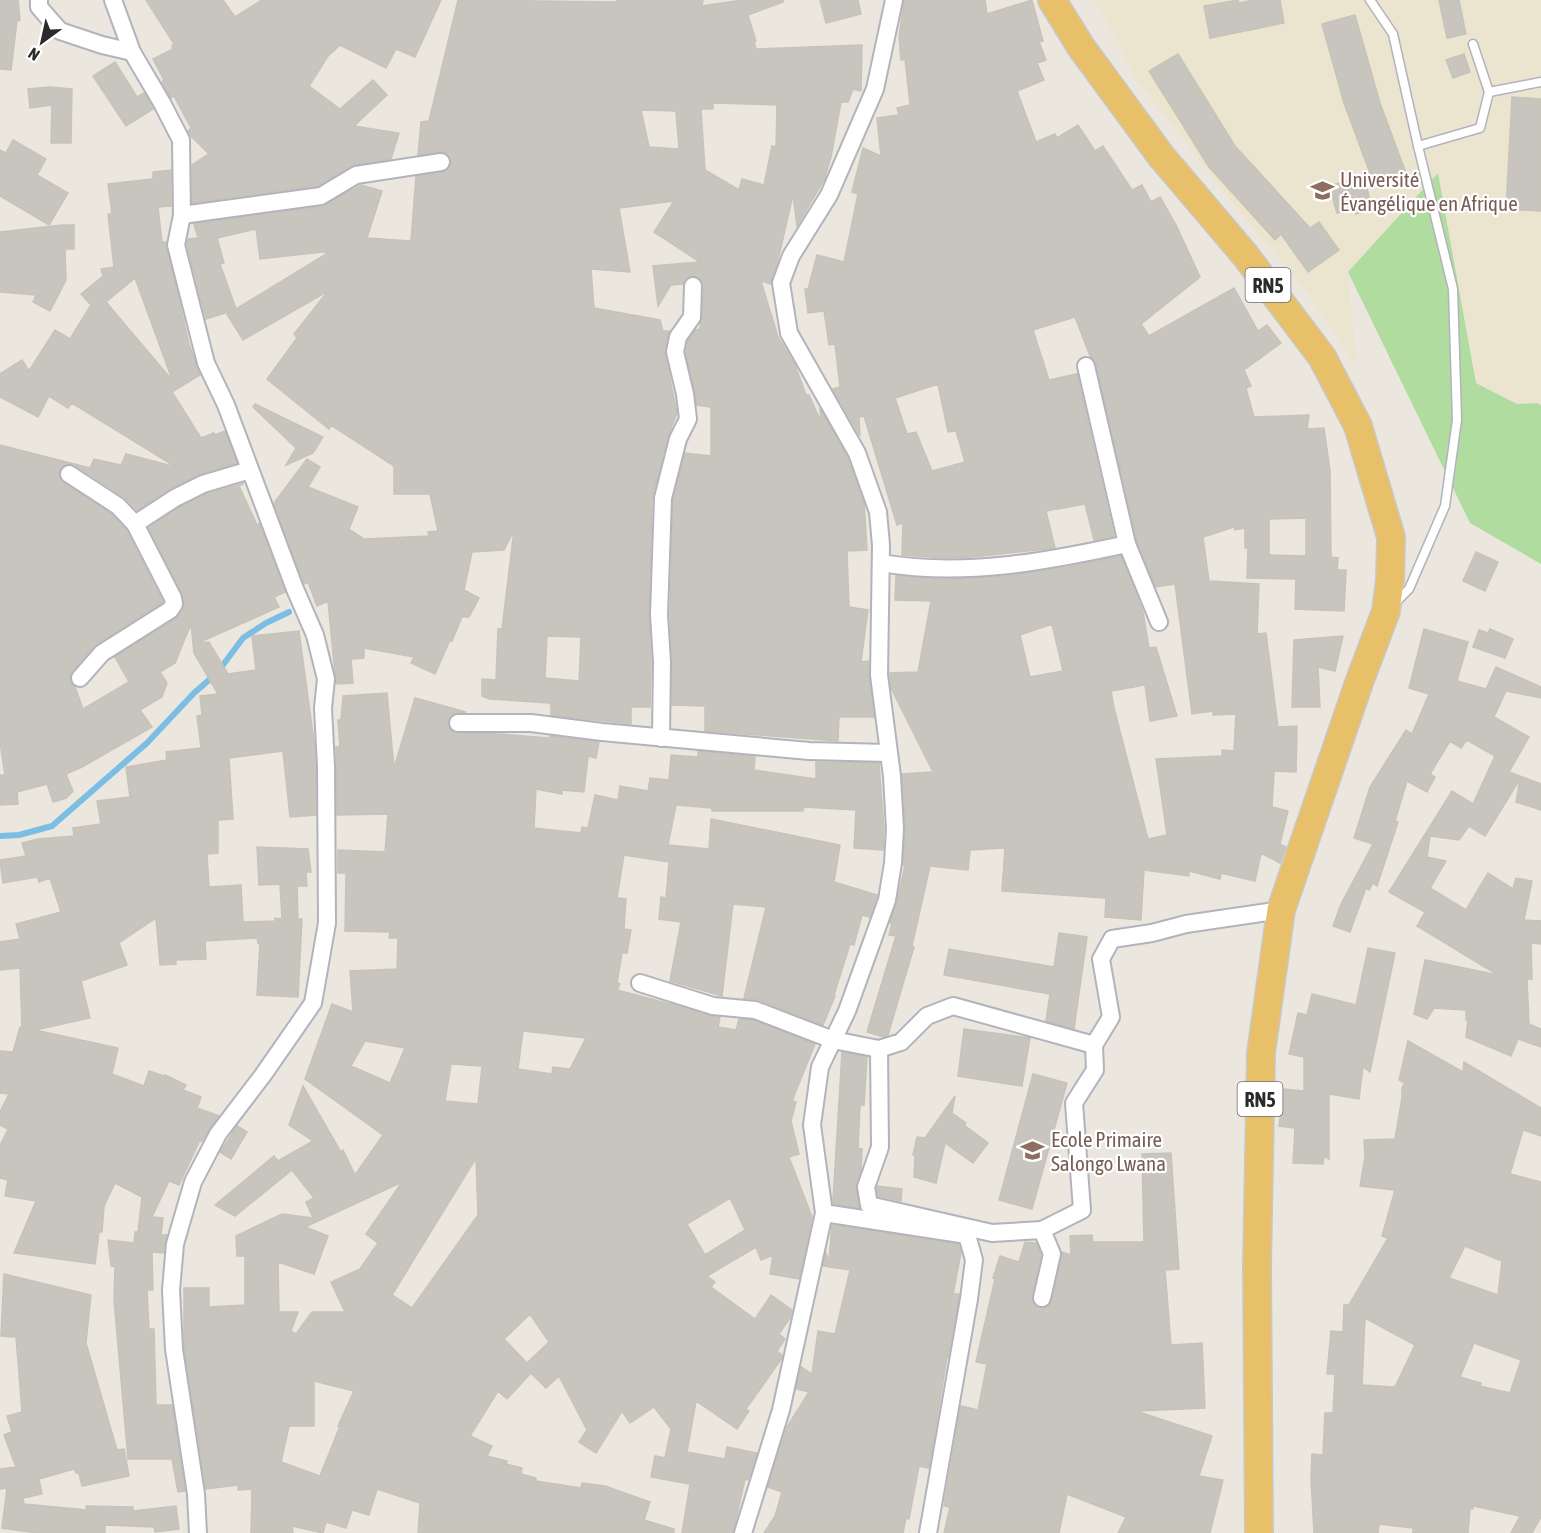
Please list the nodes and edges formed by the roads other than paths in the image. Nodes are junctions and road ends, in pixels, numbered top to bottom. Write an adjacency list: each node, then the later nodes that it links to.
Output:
1 (39, 0): 7 (street)
2 (113, 0): 7 (street)
3 (894, 0): 19 (street)
4 (1052, 0): 20 (highway, RN5)
5 (1370, 0): 10 (lane)
6 (1473, 44): 9 (lane)
7 (132, 52): 12 (street)
8 (1541, 82): 9 (lane)
9 (1489, 92): 10 (lane)
10 (1418, 146): 20 (lane)
11 (441, 162): 12 (street)
12 (182, 215): 15 (street)
13 (693, 286): 24 (street)
14 (1086, 366): 18 (street)
15 (250, 470): 17 (street); 34 (street)
16 (69, 474): 17 (street)
17 (135, 524): 22 (street)
18 (1127, 544): 19 (street); 21 (street)
19 (881, 563): 25 (street)
20 (1386, 611): 26 (highway, RN5)
21 (1159, 622)
22 (80, 678)
23 (458, 723): 24 (street)
24 (661, 738): 25 (street)
25 (888, 753): 28 (street)
26 (1281, 910): 29 (street); 37 (highway, RN5)
27 (640, 983): 28 (street)
28 (832, 1040): 30 (street); 31 (street)
29 (1094, 1045): 30 (street); 32 (street)
30 (879, 1049): 32 (street)
31 (824, 1213): 35 (street); 36 (street)
32 (1042, 1230): 33 (street)
33 (1042, 1298)
34 (198, 1533)
35 (743, 1533)
36 (927, 1533)
37 (1259, 1533)

